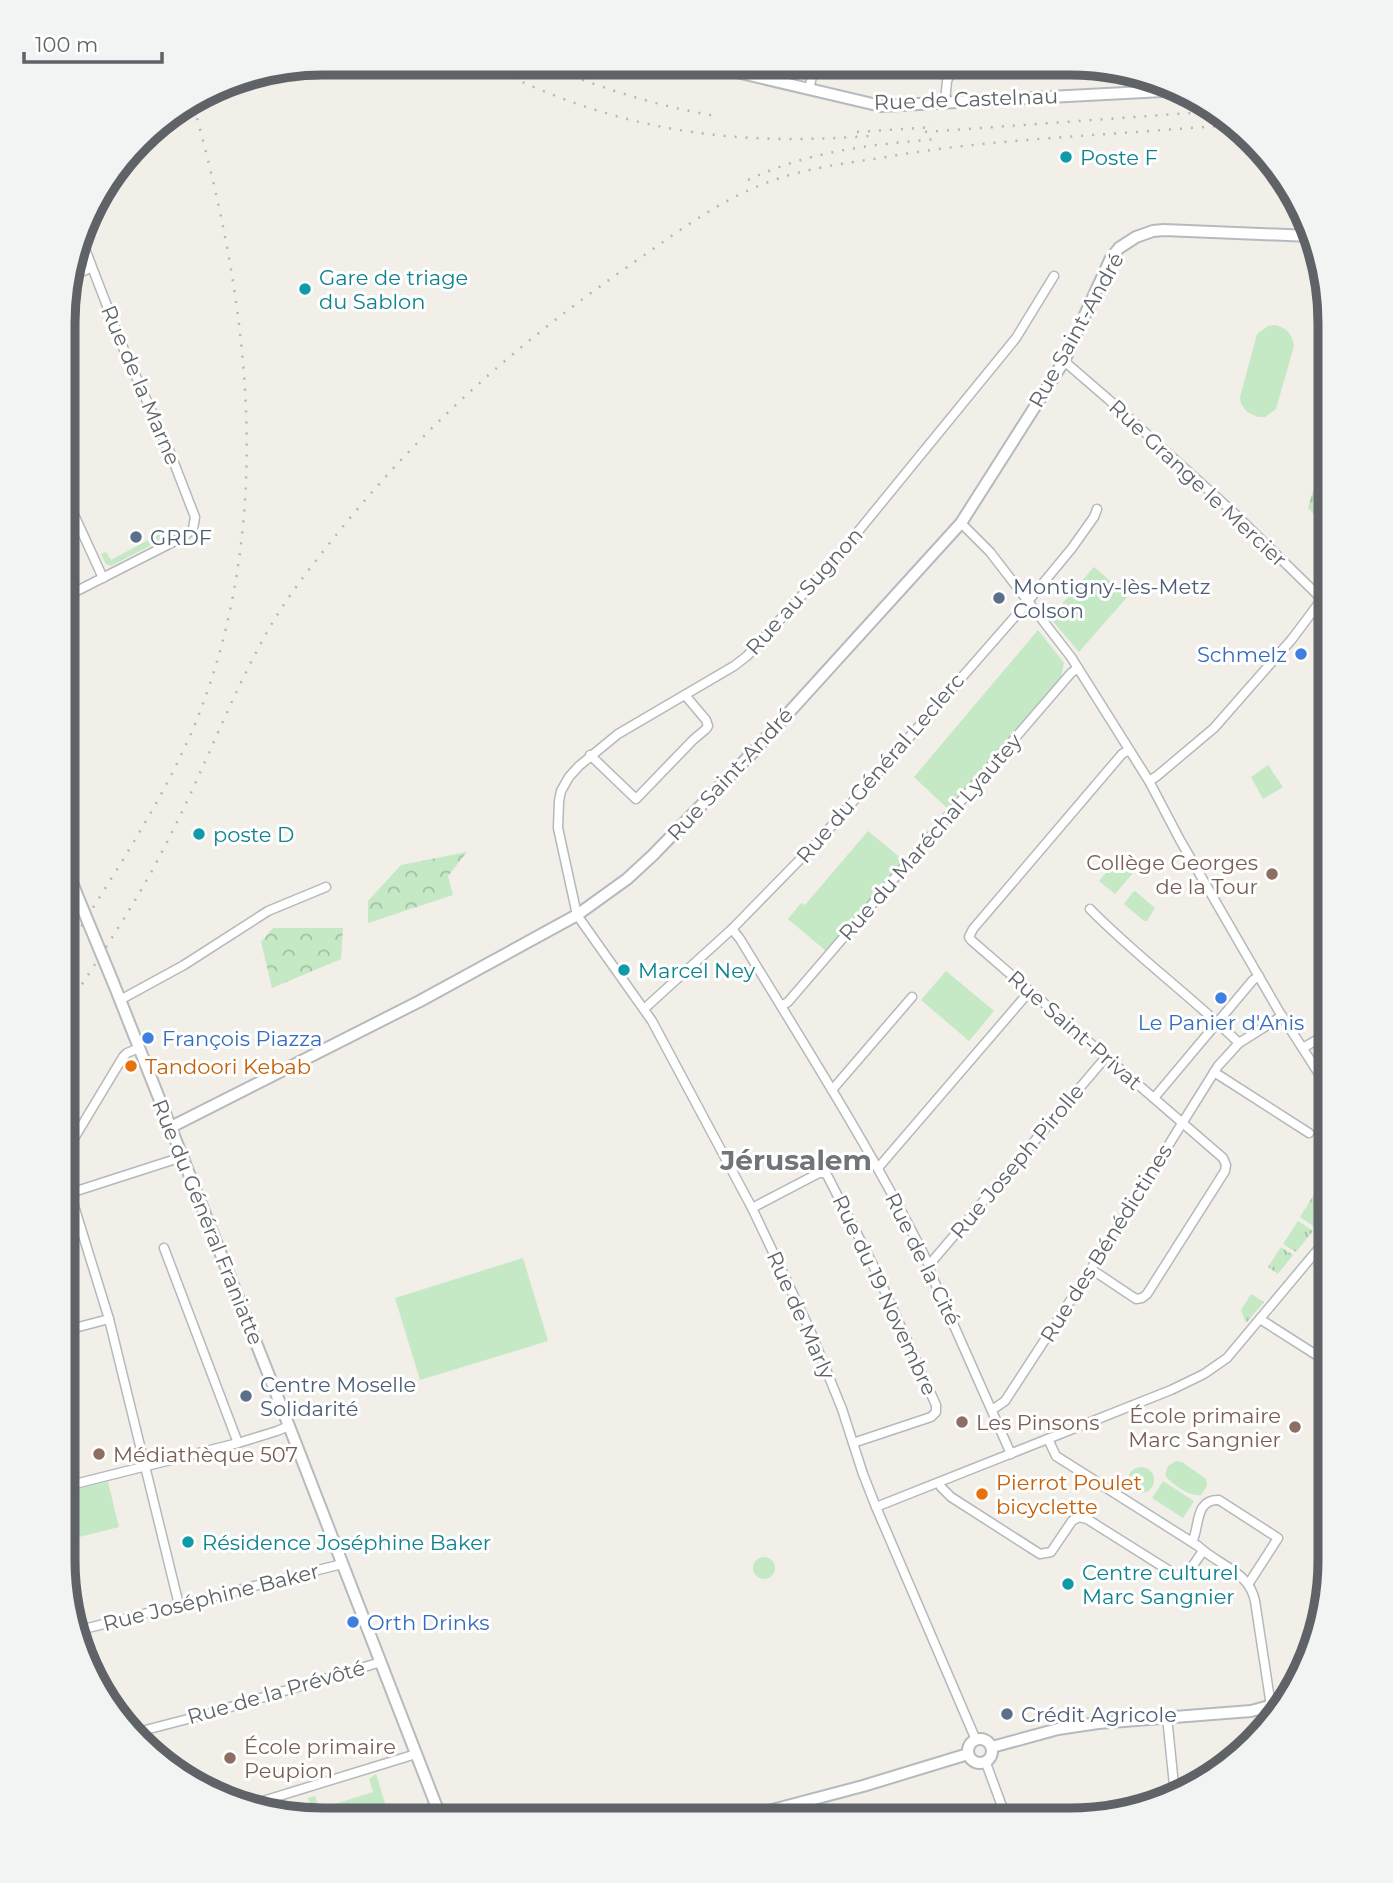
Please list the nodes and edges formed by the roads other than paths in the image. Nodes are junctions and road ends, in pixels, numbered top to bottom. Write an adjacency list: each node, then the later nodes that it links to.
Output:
1 (751, 75): 4 (street, Rue de Castelnau)
2 (812, 75): 4 (street)
3 (950, 75): 7 (street)
4 (809, 89): 7 (street, Rue de Castelnau)
5 (1154, 92): 6 (street, Rue de Castelnau); 7 (street, Rue de Castelnau)
6 (1158, 92)
7 (945, 102)
8 (1302, 236): 13 (street, Rue Saint-André)
9 (86, 252): 10 (street, Rue de la Marne)
10 (91, 268): 11 (street); 17 (street, Rue de la Marne)
11 (81, 272)
12 (1054, 276): 23 (street, Rue au Sugnon)
13 (1064, 361): 16 (street, Rue Saint-André); 19 (street, Rue Grange le Mercier)
14 (1097, 509): 20 (street, Rue du Général Leclerc)
15 (75, 517): 17 (street)
16 (961, 523): 20 (street); 30 (street, Rue Saint-André)
17 (103, 578): 18 (street)
18 (75, 592)
19 (1318, 595)
20 (1028, 601): 22 (street); 31 (street, Rue du Général Leclerc)
21 (1318, 604): 26 (street)
22 (1078, 668): 24 (street); 36 (street, Rue du Maréchal Lyautey)
23 (685, 695): 25 (street, Rue au Sugnon); 25 (street)
24 (1129, 750): 26 (street); 33 (street, Rue Saint-Privat)
25 (590, 755): 30 (street, Rue au Sugnon)
26 (1149, 781): 32 (street)
27 (326, 887): 35 (street)
28 (75, 888): 35 (street, Rue du Général Franiatte, bridge)
29 (1090, 909): 39 (street)
30 (577, 915): 37 (street, Rue de Marly); 50 (street, Rue Saint-André)
31 (732, 929): 36 (street, Rue de la Cité); 37 (street, Rue du Général Leclerc)
32 (1259, 976): 38 (street); 39 (street)
33 (1029, 992): 44 (street, Rue Saint-Privat); 54 (street)
34 (912, 997): 47 (street)
35 (120, 1000): 42 (street, Rue du Général Franiatte)
36 (781, 1006): 47 (street, Rue de la Cité)
37 (644, 1009): 56 (street, Rue de Marly)
38 (1282, 1016): 41 (street, Rue des Bénédictines); 43 (street)
39 (1217, 1023): 41 (street); 48 (street)
40 (1318, 1039): 43 (street)
41 (1239, 1043): 45 (street, Rue des Bénédictines)
42 (139, 1048): 50 (street, Rue du Général Franiatte); 52 (street)
43 (1303, 1048): 46 (street)
44 (1106, 1057): 48 (street, Rue Saint-Privat); 60 (street, Rue Joseph Pirolle)
45 (1214, 1072): 49 (street, Rue des Bénédictines); 51 (street)
46 (1318, 1072)
47 (832, 1090): 54 (street, Rue de la Cité)
48 (1154, 1098): 49 (street, Rue Saint-Privat)
49 (1182, 1122): 61 (street, Rue des Bénédictines); 61 (street, Rue Saint-Privat)
50 (171, 1127): 53 (street, Rue du Général Franiatte)
51 (1309, 1133)
52 (75, 1137)
53 (182, 1157): 55 (street); 67 (street, Rue du Général Franiatte)
54 (878, 1168): 60 (street, Rue de la Cité)
55 (75, 1191)
56 (752, 1208): 70 (street, Rue de Marly); 70 (street, Rue du 19 Novembre)
57 (75, 1218): 62 (street)
58 (164, 1248): 69 (street)
59 (1318, 1249): 63 (street)
60 (929, 1265): 66 (street, Rue de la Cité)
61 (1091, 1269): 66 (street, Rue des Bénédictines)
62 (109, 1318): 64 (street); 72 (street)
63 (1260, 1319): 65 (street); 68 (street)
64 (75, 1328)
65 (1318, 1356)
66 (992, 1409): 71 (street, Rue de la Cité)
67 (289, 1426): 69 (street); 78 (street, Rue du Général Franiatte)
68 (1048, 1439): 71 (street); 76 (street)
69 (238, 1443): 72 (street)
70 (853, 1443): 75 (street, Rue de Marly)
71 (1011, 1454): 73 (street)
72 (145, 1466): 74 (street); 80 (street)
73 (939, 1483): 75 (street); 77 (street)
74 (75, 1484)
75 (876, 1507): 87 (street, Rue de Marly)
76 (1192, 1542): 77 (street); 79 (street)
77 (1203, 1551): 79 (street)
78 (342, 1564): 80 (street, Rue Joséphine Baker); 82 (street, Rue du Général Franiatte)
79 (1249, 1583): 83 (street)
80 (179, 1605): 81 (street, Rue Joséphine Baker)
81 (85, 1629)
82 (381, 1662): 86 (street, Rue de la Prévôté); 89 (street, Rue du Général Franiatte)
83 (1271, 1704)
84 (1269, 1706): 85 (street)
85 (1167, 1717): 88 (street); 92 (street)
86 (144, 1730)
87 (976, 1740): 88 (street); 90 (street)
88 (992, 1747): 91 (street)
89 (416, 1754): 93 (street); 94 (street, Rue du Général Franiatte)
90 (968, 1755): 91 (street); 95 (street)
91 (986, 1763): 96 (street)
92 (1174, 1784)
93 (265, 1800)
94 (437, 1808)
95 (780, 1808)
96 (1003, 1808)

